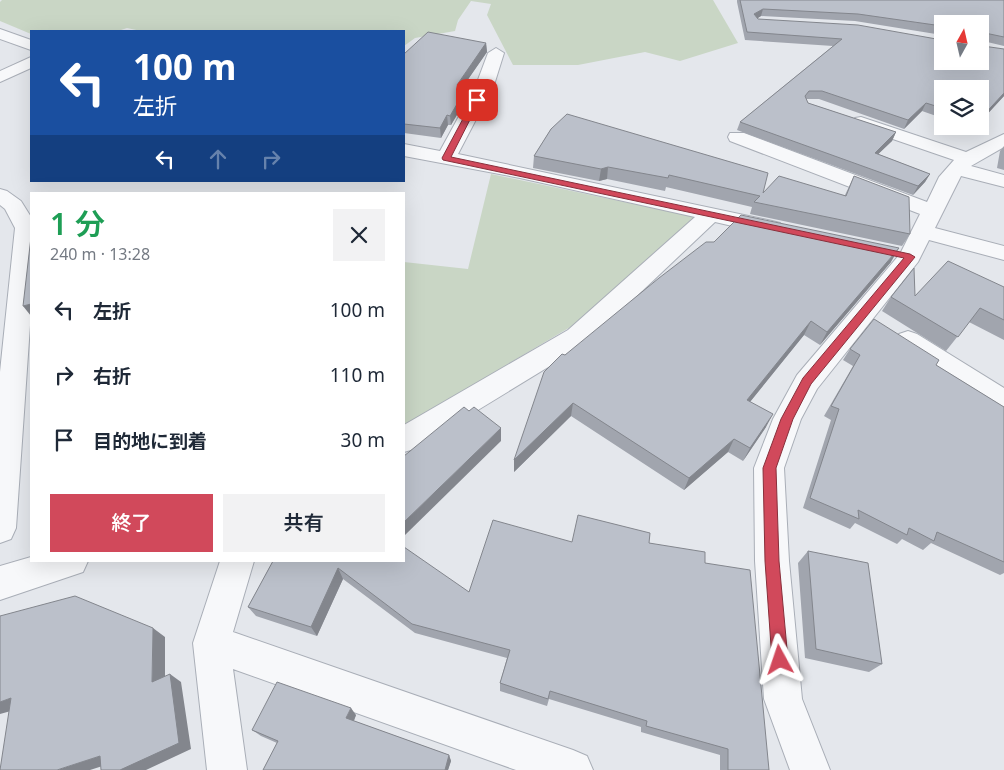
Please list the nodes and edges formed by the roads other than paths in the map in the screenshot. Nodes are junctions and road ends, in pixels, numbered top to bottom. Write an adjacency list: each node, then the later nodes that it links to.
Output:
1 (0, 34): 2 (street)
2 (30, 45)
3 (496, 53): 10 (street)
4 (30, 62): 5 (street)
5 (0, 77)
6 (840, 115): 11 (street)
7 (737, 136): 16 (street)
8 (1004, 140): 11 (street)
9 (405, 150): 10 (street)
10 (446, 158): 14 (street)
11 (962, 163): 12 (street); 16 (street)
12 (1004, 180)
13 (0, 195): 21 (street)
14 (710, 215): 15 (street); 20 (street)
15 (796, 233)
16 (914, 238): 17 (street); 18 (street)
17 (1004, 253)
18 (862, 313): 19 (street); 28 (street)
19 (1004, 402)
20 (405, 439)
21 (0, 528)
22 (67, 562): 24 (street)
23 (237, 562): 25 (street)
24 (0, 583)
25 (211, 643): 26 (street); 27 (street)
26 (227, 770)
27 (573, 770)
28 (810, 770)

